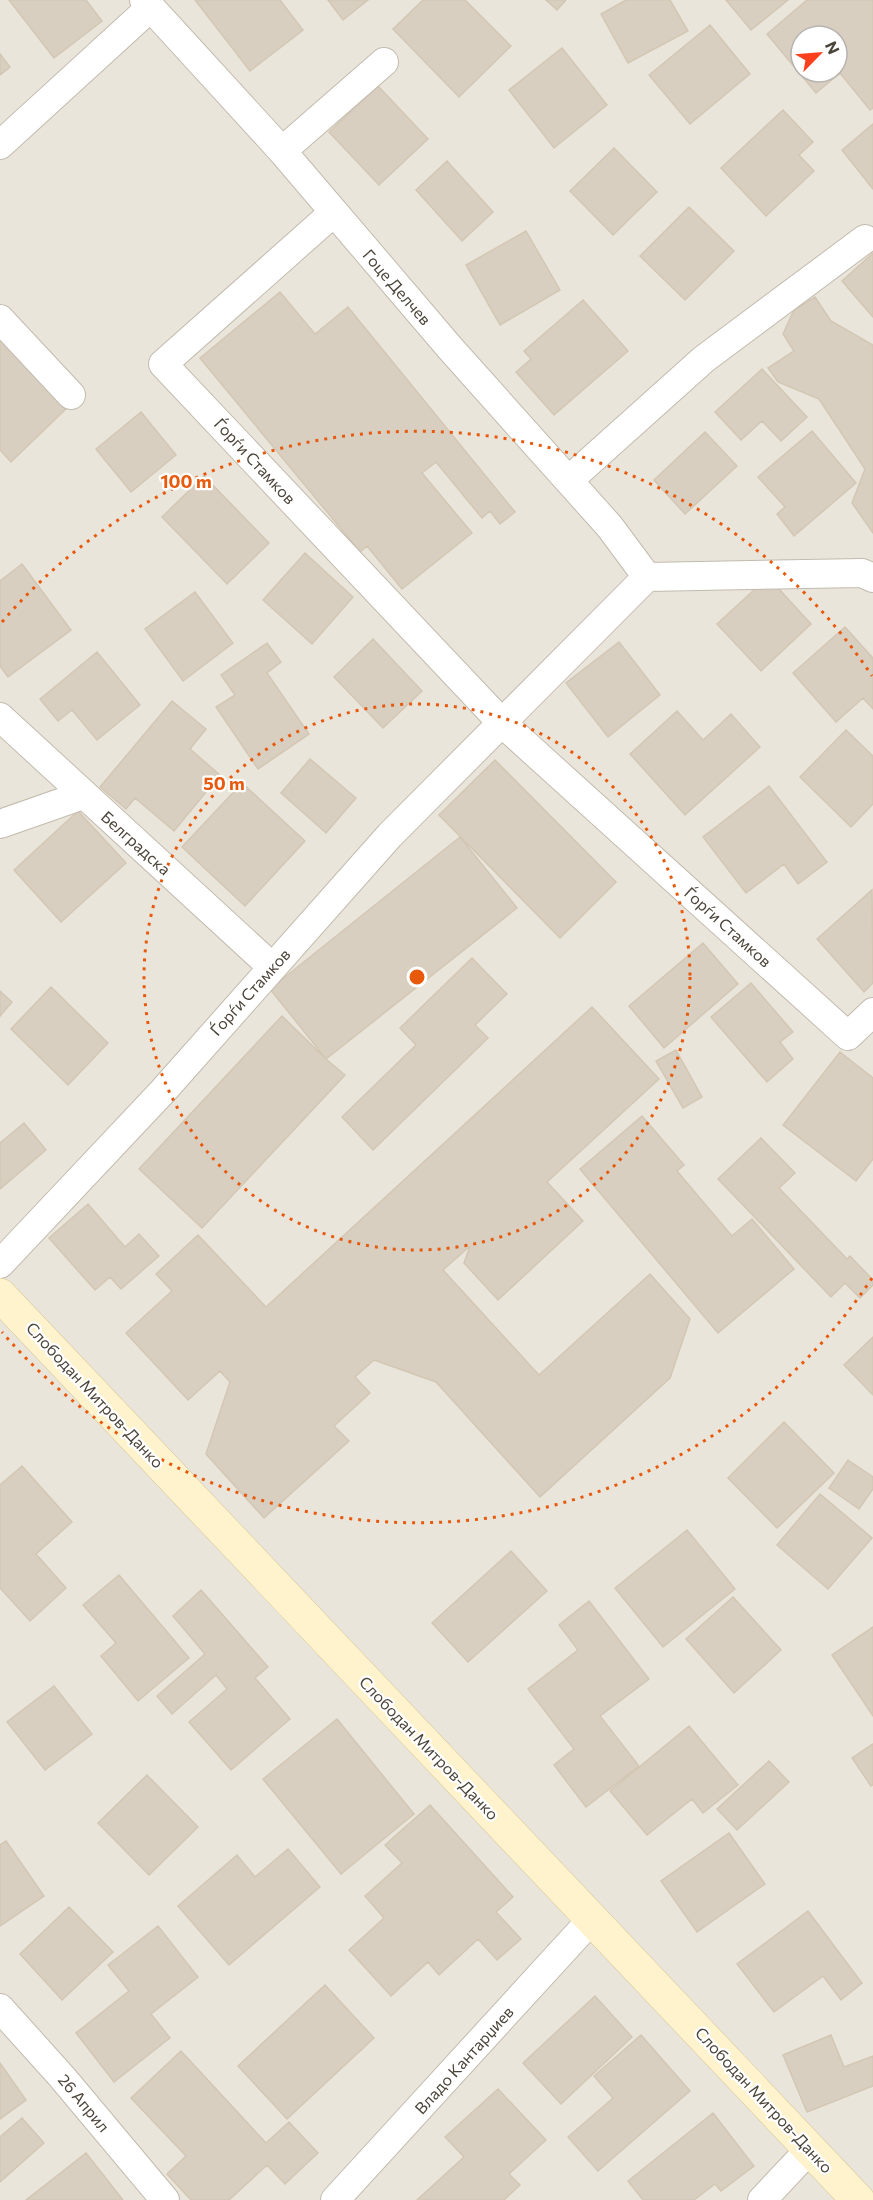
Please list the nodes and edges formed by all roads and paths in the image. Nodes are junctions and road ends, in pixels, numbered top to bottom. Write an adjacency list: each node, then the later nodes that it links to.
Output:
1 (148, 4): 3 (street); 4 (street, Гоце Делчев)
2 (384, 62): 4 (street)
3 (0, 146)
4 (282, 151): 5 (street, Гоце Делчев)
5 (333, 213): 9 (street, Гоце Делчев); 13 (street, Ѓорѓи Стамков)
6 (865, 239): 9 (street)
7 (0, 319): 8 (street)
8 (71, 395)
9 (569, 480): 10 (street, Гоце Делчев)
10 (646, 577): 11 (street); 13 (street, Ѓорѓи Стамков)
11 (873, 578)
12 (0, 717): 14 (street, Белградска)
13 (502, 723): 16 (street, Ѓорѓи Стамков); 17 (street, Ѓорѓи Стамков)
14 (83, 795): 15 (street); 16 (street, Белградска)
15 (0, 824)
16 (272, 967): 18 (street, Ѓорѓи Стамков)
17 (873, 1012)
18 (0, 1264)
19 (0, 1295): 20 (street, Слободан Митров-Данко)
20 (592, 1919): 22 (street, Слободан Митров-Данко); 24 (street, Владо Кантарџиев)
21 (0, 2008): 23 (street, 26 Април)
22 (810, 2149): 25 (street); 26 (street, Слободан Митров-Данко)
23 (165, 2200)
24 (335, 2200)
25 (762, 2200)
26 (858, 2200)

